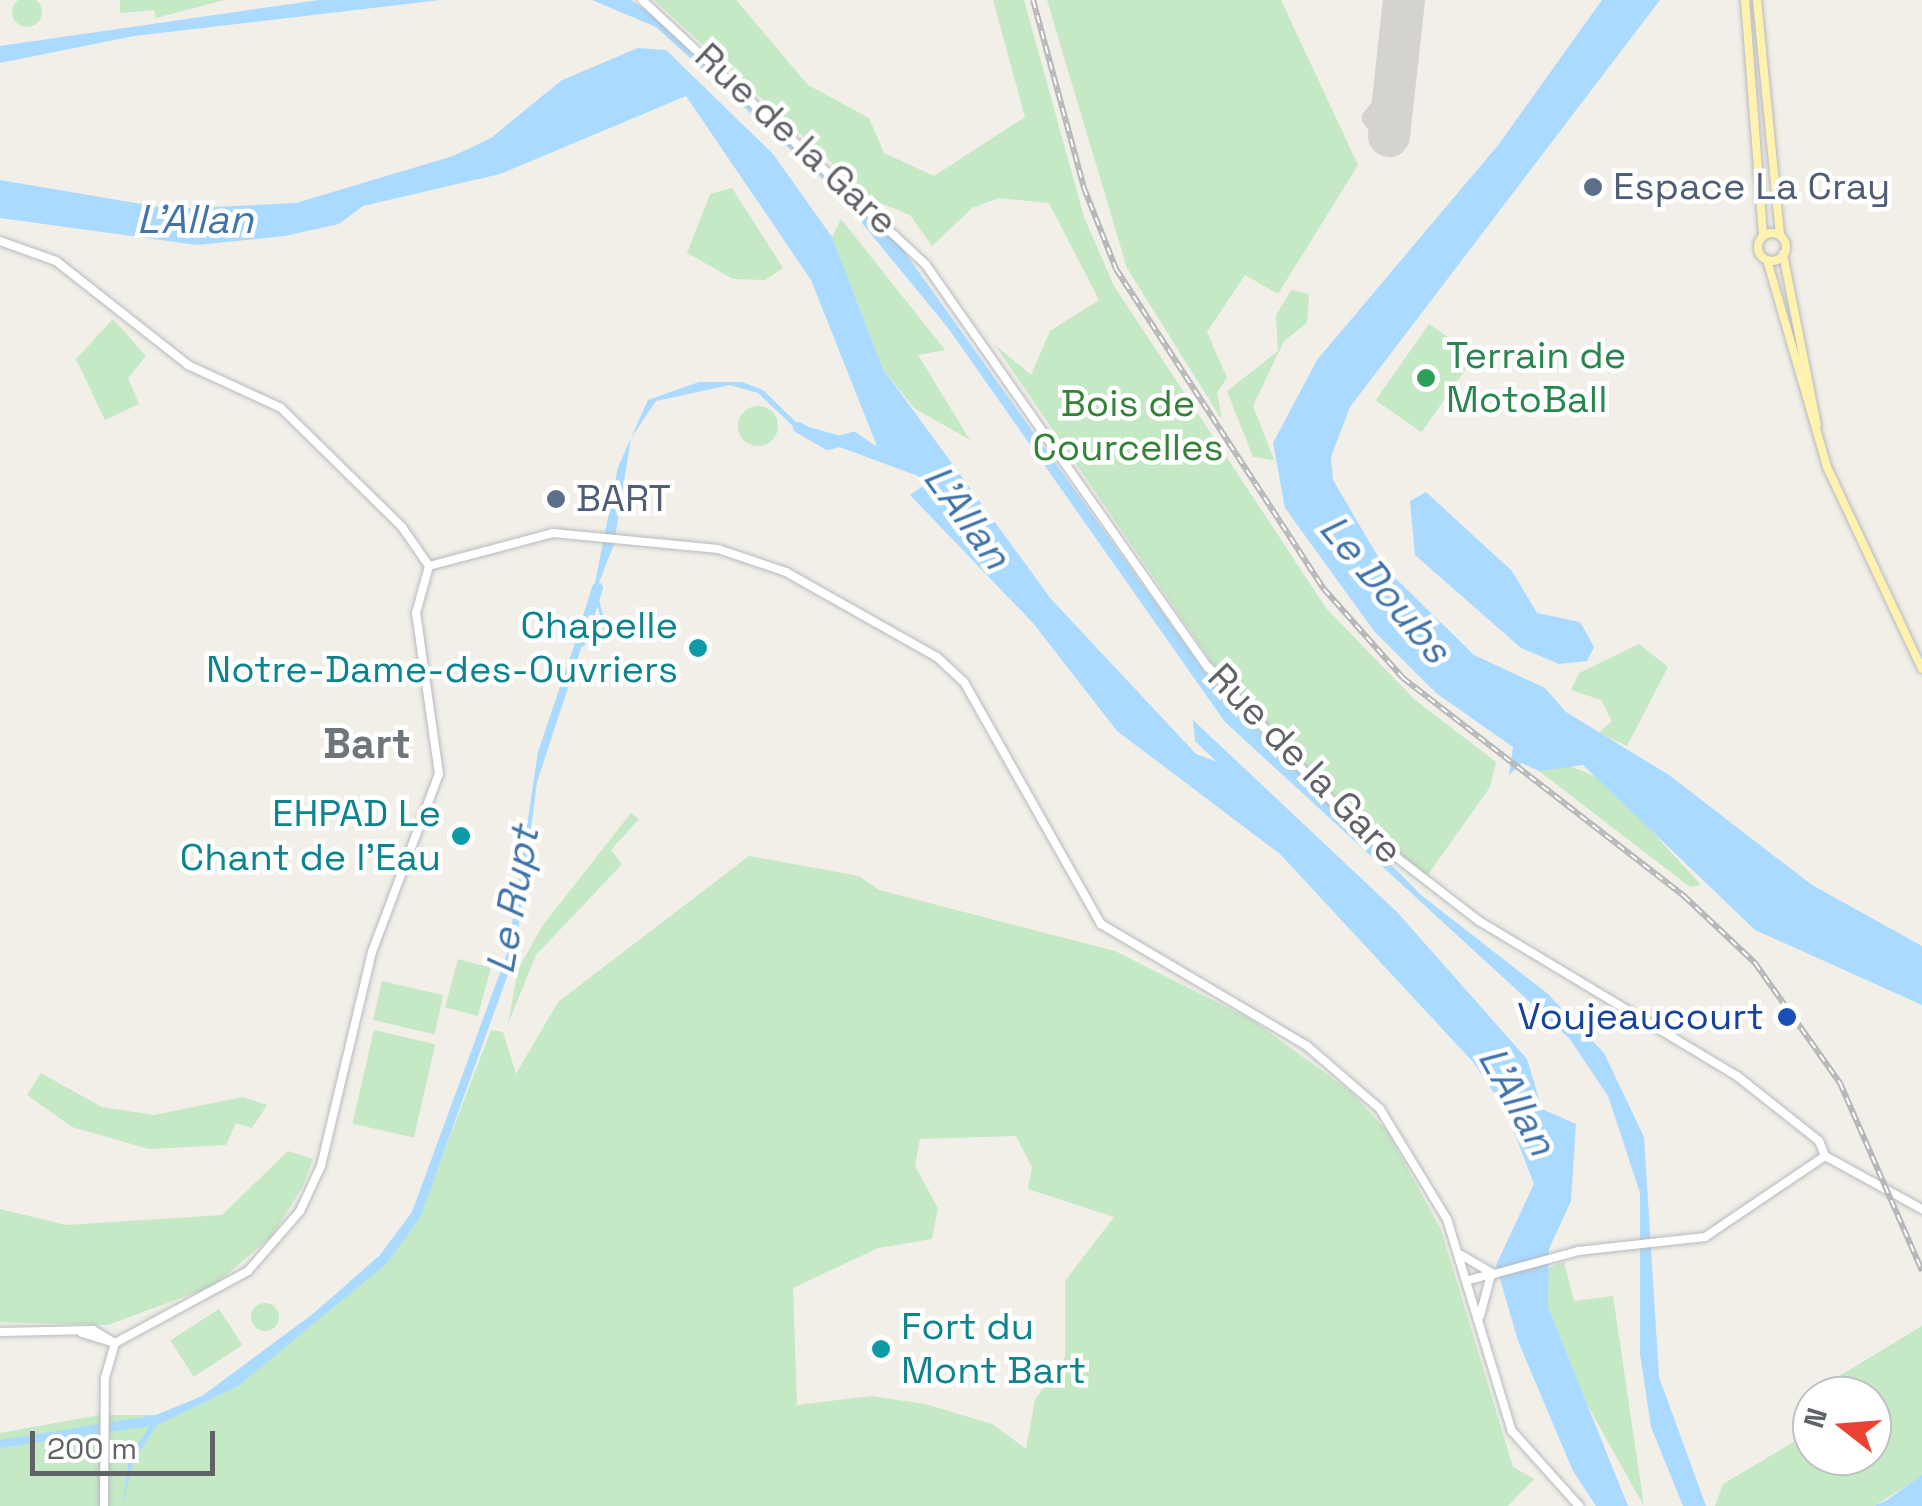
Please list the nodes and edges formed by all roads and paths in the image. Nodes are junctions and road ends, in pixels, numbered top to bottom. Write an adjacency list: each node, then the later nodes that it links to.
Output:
1 (642, 0): 12 (main road, Rue de la Gare)
2 (1745, 0): 5 (main road)
3 (1757, 0): 4 (main road)
4 (1780, 235): 5 (main road); 7 (main road)
5 (1763, 236): 8 (main road)
6 (0, 241): 9 (main road)
7 (1783, 254): 8 (main road); 10 (main road)
8 (1768, 260): 10 (main road)
9 (429, 566): 14 (main road); 19 (main road)
10 (1906, 642): 11 (main road)
11 (1922, 668)
12 (1825, 1156): 13 (main road, Rue de la Gare); 15 (main road)
13 (1922, 1210)
14 (1457, 1250): 15 (main road); 16 (main road)
15 (1492, 1274): 16 (main road); 18 (main road)
16 (1466, 1281): 18 (main road)
17 (0, 1332): 19 (main road)
18 (1482, 1341): 21 (main road)
19 (115, 1343): 20 (main road)
20 (104, 1506)
21 (1579, 1506)

